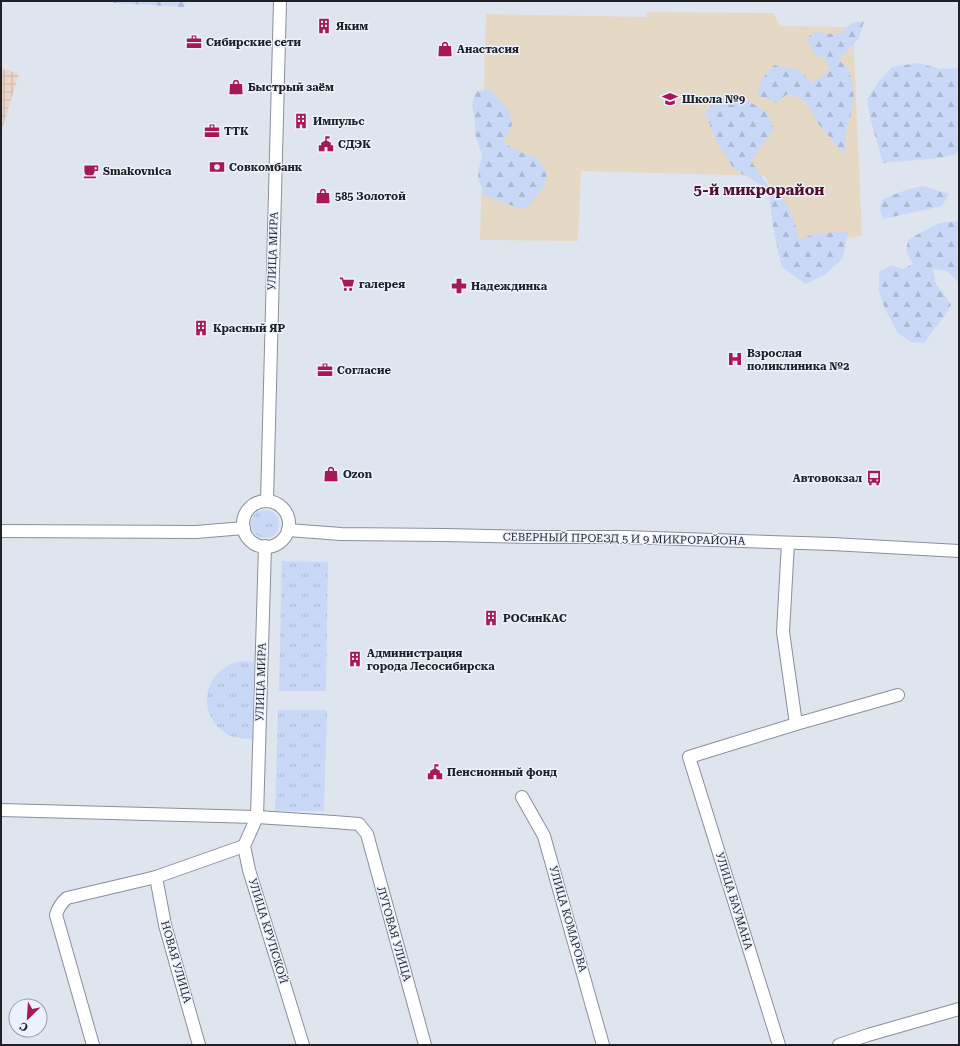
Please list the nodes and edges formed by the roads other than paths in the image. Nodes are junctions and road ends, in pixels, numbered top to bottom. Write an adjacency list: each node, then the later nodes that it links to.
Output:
1 (280, 1): 2 (street, УЛИЦА МИРА)
2 (267, 501): 3 (street); 4 (street)
3 (244, 528): 5 (street); 7 (street)
4 (288, 530): 6 (street, СЕВЕРНЫЙ ПРОЕЗД 5 И 9 МИКРОРАЙОНА); 7 (street)
5 (1, 531)
6 (788, 543): 8 (street, СЕВЕРНЫЙ ПРОЕЗД 5 И 9 МИКРОРАЙОНА); 10 (street)
7 (264, 546): 13 (street, УЛИЦА МИРА)
8 (959, 551)
9 (898, 695): 10 (street)
10 (796, 724): 22 (street, УЛИЦА БАУМАНА)
11 (522, 797): 21 (street, УЛИЦА КОМАРОВА)
12 (1, 810): 13 (street)
13 (257, 817): 14 (street); 20 (street, ЛУГОВАЯ УЛИЦА)
14 (244, 846): 15 (street); 19 (street, УЛИЦА КРУПСКОЙ)
15 (156, 877): 17 (street); 18 (street, НОВАЯ УЛИЦА)
16 (959, 1009): 23 (street)
17 (93, 1045)
18 (199, 1045)
19 (303, 1045)
20 (425, 1045)
21 (603, 1045)
22 (779, 1045)
23 (840, 1045)

